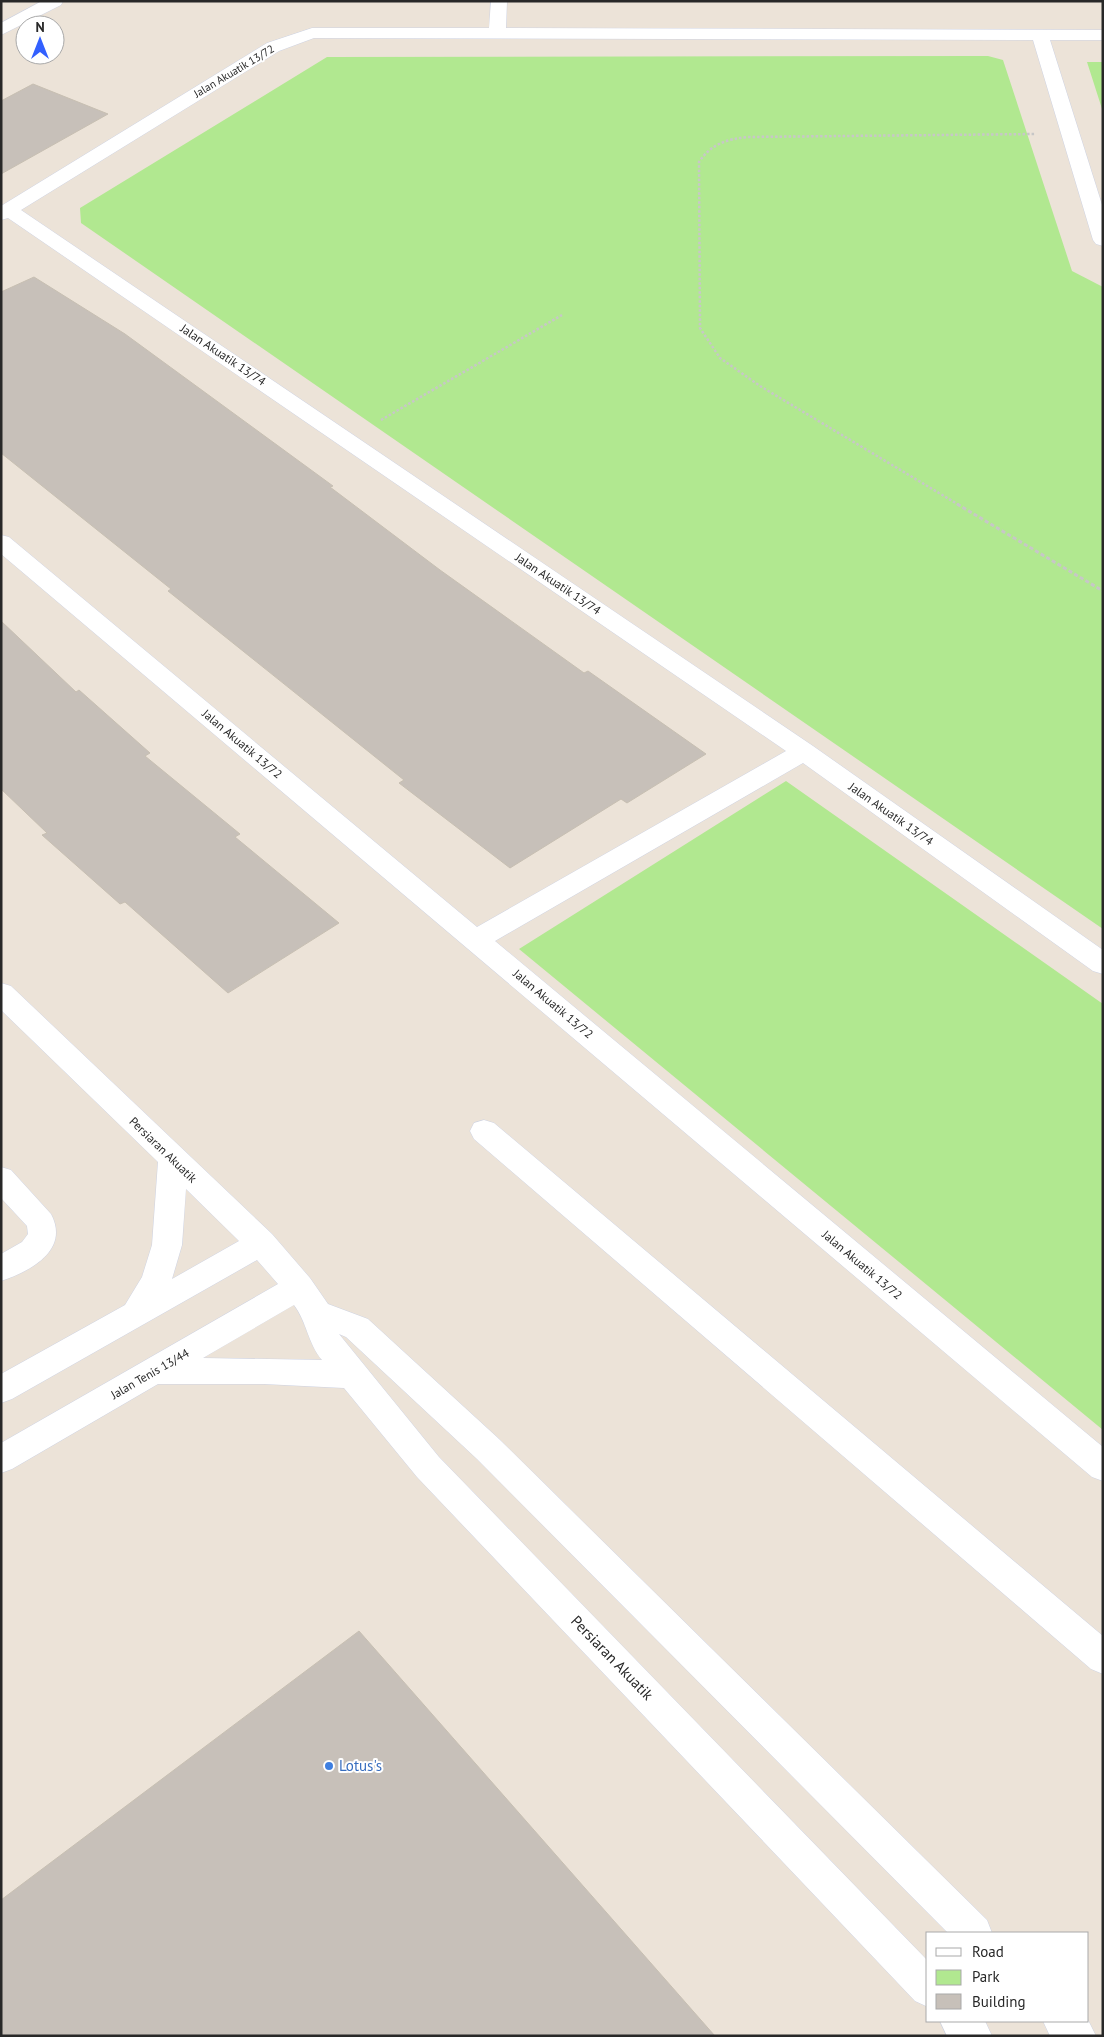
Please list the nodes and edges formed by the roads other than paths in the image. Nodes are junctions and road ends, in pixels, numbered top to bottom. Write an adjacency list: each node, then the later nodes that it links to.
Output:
1 (55, 1): 3 (street)
2 (499, 1): 4 (street)
3 (6, 24)
4 (497, 33): 5 (street, Jalan Akuatik 13/72); 7 (street, Jalan Akuatik 13/72)
5 (1040, 34): 6 (street, Jalan Akuatik 13/72); 8 (street)
6 (1103, 35)
7 (5, 212): 10 (street, Jalan Akuatik 13/74)
8 (1103, 240)
9 (1, 542): 11 (street, Jalan Akuatik 13/72)
10 (804, 752): 11 (street); 12 (street, Jalan Akuatik 13/74)
11 (476, 940): 25 (street, Jalan Akuatik 13/72)
12 (1103, 964)
13 (1, 993): 15 (street, Persiaran Akuatik)
14 (484, 1131): 26 (street)
15 (173, 1160): 17 (street, Persiaran Akuatik); 20 (street)
16 (1, 1178): 18 (street)
17 (261, 1244): 19 (street, Persiaran Akuatik); 20 (street)
18 (1, 1268)
19 (308, 1300): 21 (street, Jalan Tenis 13/44); 22 (street, Persiaran Akuatik); 27 (street, Persiaran Akuatik)
20 (134, 1316): 23 (street)
21 (157, 1371): 22 (street); 24 (street, Jalan Tenis 13/44)
22 (352, 1374): 28 (street, Persiaran Akuatik)
23 (1, 1390)
24 (1, 1459)
25 (1103, 1467)
26 (1103, 1658)
27 (973, 1932)
28 (926, 1986)
29 (960, 2022): 31 (street)
30 (1063, 2022): 32 (street)
31 (974, 2036)
32 (1077, 2036)

